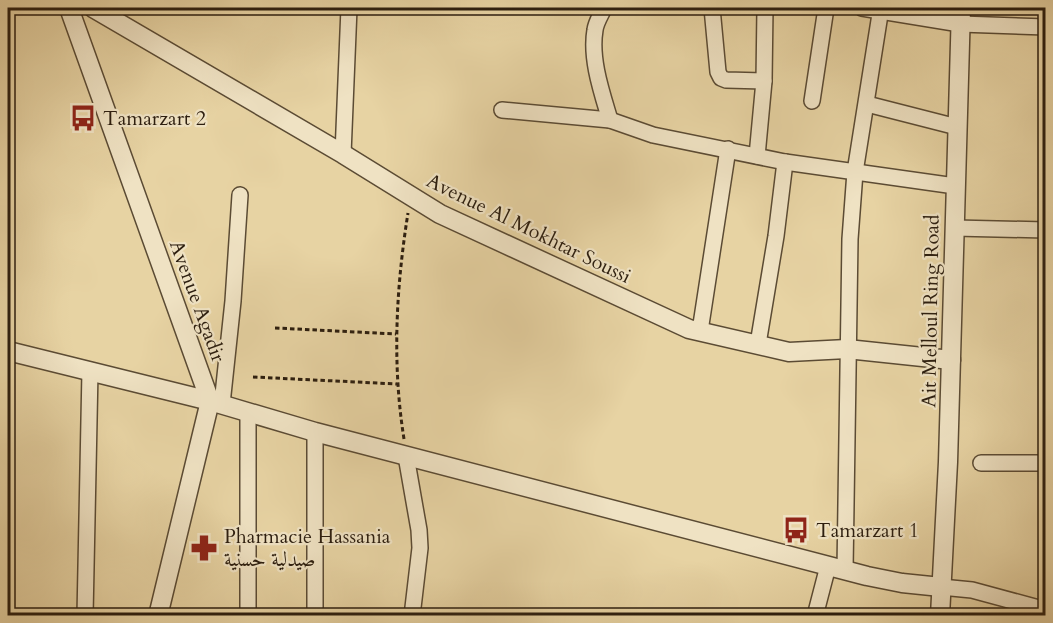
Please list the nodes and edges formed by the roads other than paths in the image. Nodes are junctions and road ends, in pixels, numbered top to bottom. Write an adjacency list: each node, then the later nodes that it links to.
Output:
1 (69, 8): 33 (street, Avenue Agadir)
2 (93, 8): 19 (street, Avenue Al Mokhtar Soussi)
3 (349, 8): 19 (street)
4 (604, 8): 16 (street)
5 (712, 8): 12 (street)
6 (765, 8): 12 (street)
7 (826, 8): 13 (street)
8 (862, 8): 9 (street)
9 (881, 9): 10 (street); 14 (street)
10 (961, 16): 11 (street); 17 (street, Ait Melloul Ring Road)
11 (1046, 27)
12 (764, 81): 20 (street)
13 (812, 101)
14 (867, 104): 17 (street); 22 (street)
15 (502, 110): 16 (street)
16 (610, 120): 18 (street)
17 (957, 127): 23 (street, Ait Melloul Ring Road)
18 (728, 149): 20 (street); 27 (street)
19 (343, 154): 27 (street, Avenue Al Mokhtar Soussi)
20 (756, 156): 21 (street)
21 (784, 162): 22 (street); 28 (street)
22 (855, 172): 23 (street); 29 (street)
23 (955, 186): 25 (street, Ait Melloul Ring Road)
24 (240, 195): 33 (street)
25 (955, 228): 26 (street); 31 (street, Ait Melloul Ring Road)
26 (1046, 230)
27 (700, 331): 28 (street, Avenue Al Mokhtar Soussi)
28 (758, 344): 29 (street, Avenue Al Mokhtar Soussi)
29 (847, 349): 31 (street, Avenue Al Mokhtar Soussi); 39 (street)
30 (8, 351): 32 (street)
31 (951, 360): 40 (street, Ait Melloul Ring Road)
32 (90, 371): 33 (street); 42 (street)
33 (216, 403): 34 (street); 43 (street)
34 (248, 412): 35 (street); 44 (street)
35 (315, 432): 36 (street); 45 (street)
36 (406, 456): 39 (street); 46 (street)
37 (981, 463): 38 (street)
38 (1046, 463)
39 (836, 568): 40 (street); 47 (street)
40 (941, 587): 41 (street); 48 (street, Ait Melloul Ring Road)
41 (1046, 609)
42 (85, 615)
43 (158, 615)
44 (248, 615)
45 (315, 615)
46 (412, 615)
47 (814, 615)
48 (940, 615)

